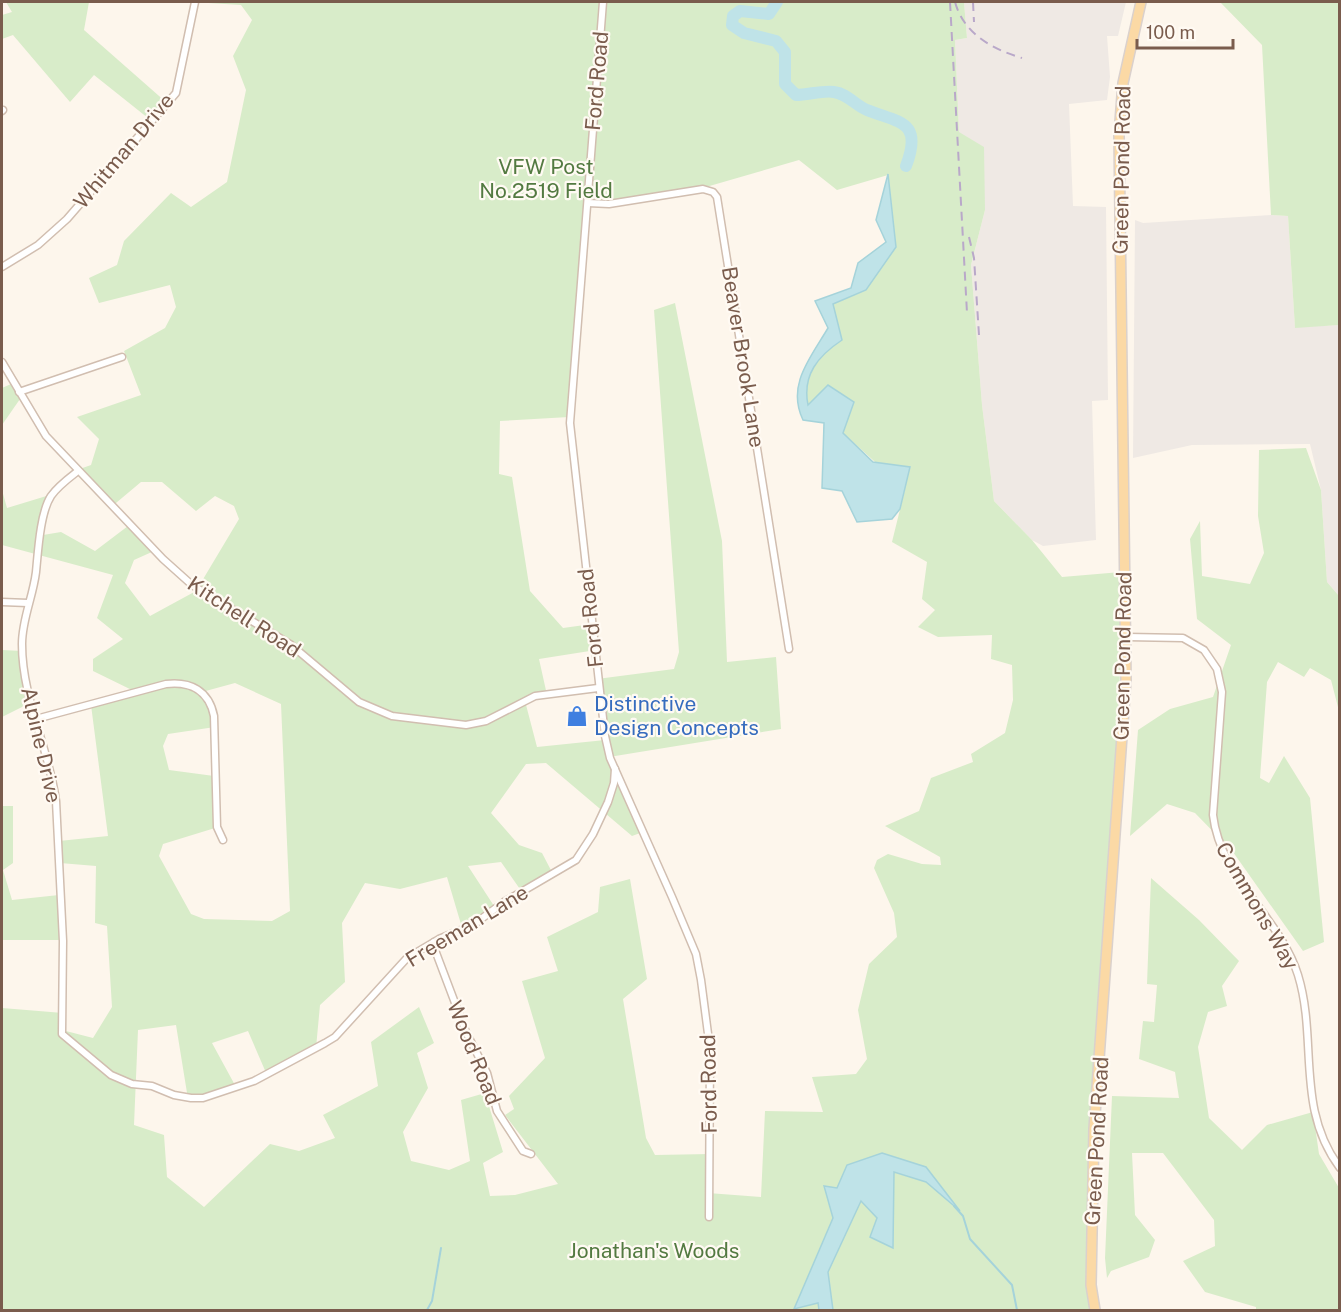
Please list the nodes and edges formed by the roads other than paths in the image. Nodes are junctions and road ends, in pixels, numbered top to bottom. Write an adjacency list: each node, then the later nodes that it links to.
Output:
1 (195, 2): 5 (street, Whitman Drive)
2 (603, 2): 4 (street, Ford Road)
3 (1141, 2): 12 (main road, Green Pond Road)
4 (588, 203): 13 (street, Beaver Brook Lane); 14 (street, Ford Road)
5 (2, 267)
6 (122, 357): 8 (street)
7 (2, 362): 8 (street, Kitchell Road)
8 (19, 392): 9 (street, Kitchell Road)
9 (78, 471): 11 (street, Alpine Drive); 14 (street, Kitchell Road)
10 (2, 602): 11 (street)
11 (28, 603): 15 (street, Alpine Drive)
12 (1127, 636): 21 (street, Commons Way); 23 (main road, Green Pond Road)
13 (789, 649)
14 (598, 688): 16 (street, Ford Road)
15 (36, 718): 17 (street); 19 (street, Alpine Drive)
16 (615, 769): 18 (street, Freeman Lane); 22 (street, Ford Road)
17 (223, 840)
18 (434, 942): 19 (street, Freeman Lane); 20 (street, Wood Road)
19 (62, 1034)
20 (531, 1154)
21 (1340, 1168)
22 (709, 1217)
23 (1095, 1311)

